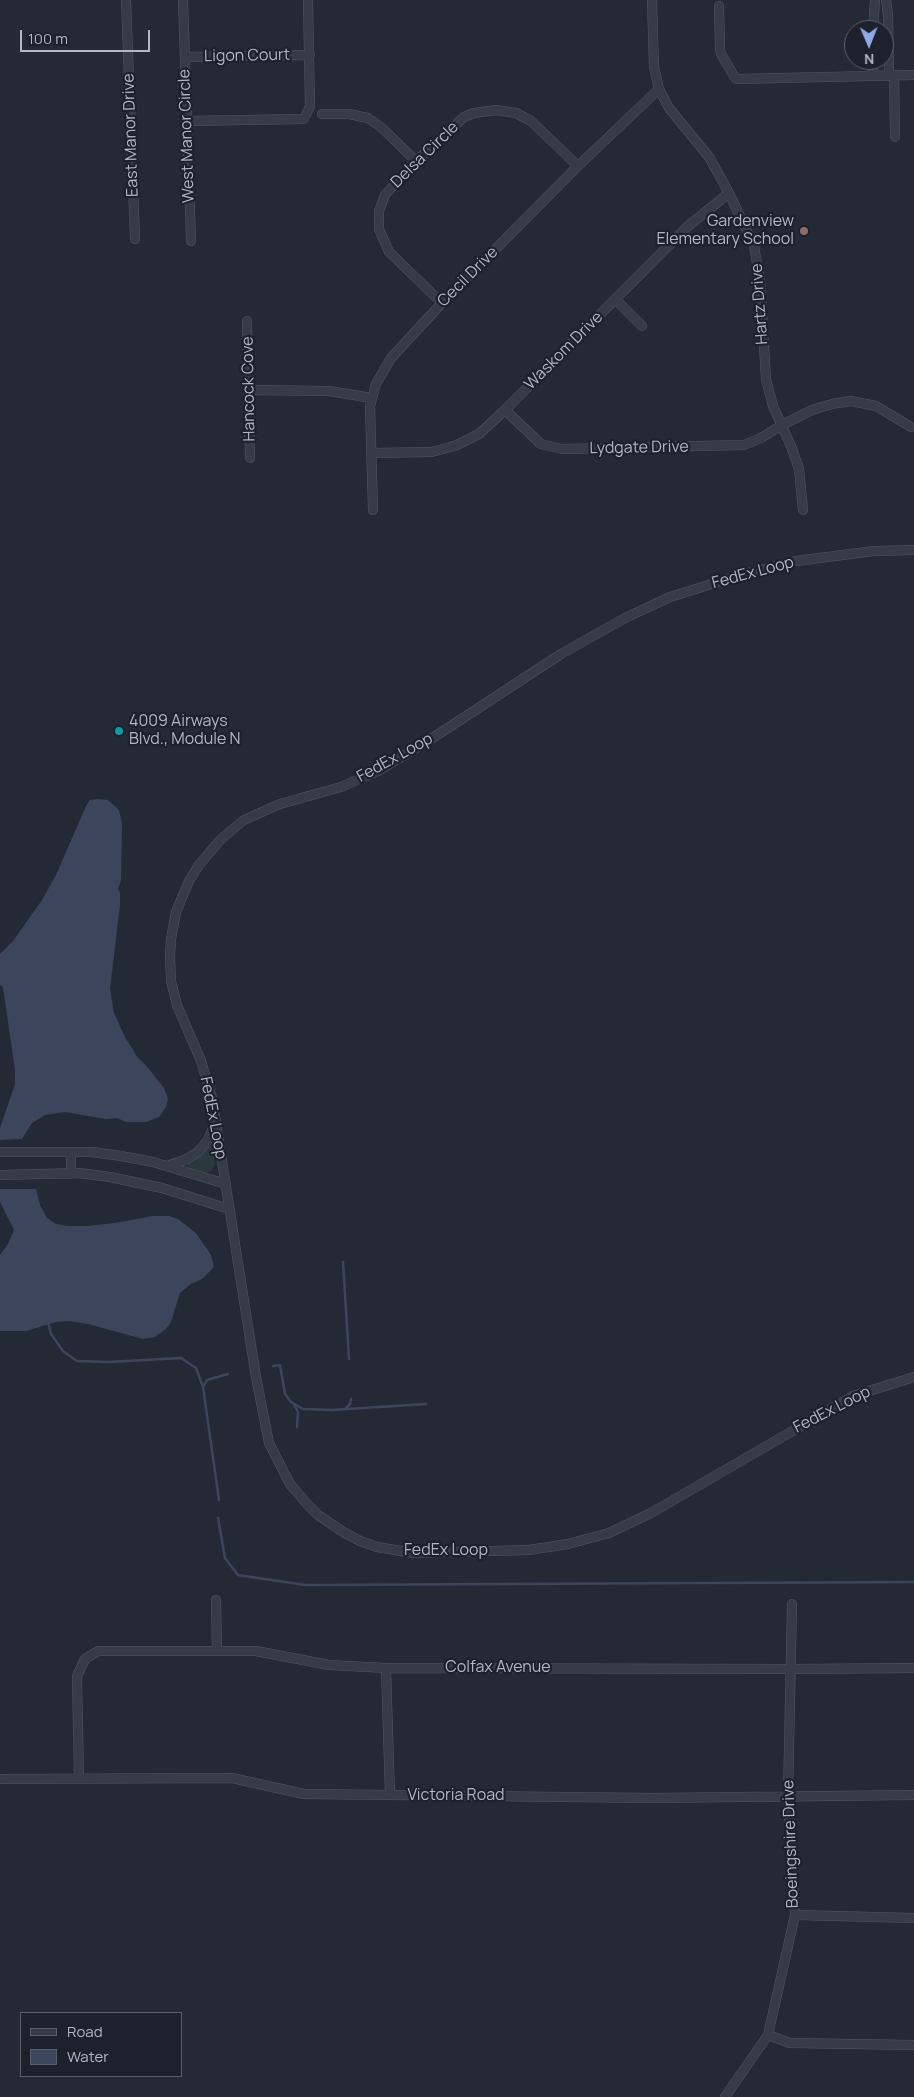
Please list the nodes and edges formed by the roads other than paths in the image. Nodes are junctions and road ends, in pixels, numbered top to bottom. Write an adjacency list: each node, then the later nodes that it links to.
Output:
1 (126, 0): 22 (street, East Manor Drive)
2 (183, 0): 10 (street, West Manor Circle)
3 (308, 0): 9 (street, Ligon Court)
4 (652, 0): 15 (street, Hartz Drive)
5 (875, 0): 8 (street)
6 (886, 0): 12 (street)
7 (719, 6): 14 (street)
8 (874, 20)
9 (310, 55): 10 (street, Ligon Court); 17 (street, Ligon Court)
10 (185, 57): 17 (street, West Manor Circle)
11 (873, 70): 14 (street)
12 (891, 75): 13 (street); 14 (street); 18 (street)
13 (914, 75)
14 (873, 76)
15 (659, 88): 20 (street, Cecil Drive); 21 (street, Hartz Drive)
16 (322, 114): 19 (street)
17 (186, 121): 23 (street, West Manor Circle)
18 (895, 137)
19 (416, 162): 20 (street, Delsa Circle); 25 (street, Delsa Circle)
20 (578, 166): 25 (street, Cecil Drive)
21 (729, 193): 24 (street, Waskom Drive); 31 (street, Hartz Drive)
22 (136, 239)
23 (191, 241)
24 (615, 299): 27 (street); 30 (street, Waskom Drive)
25 (442, 303): 29 (street, Cecil Drive)
26 (247, 321): 28 (street, Hancock Cove)
27 (642, 326)
28 (249, 390): 29 (street); 34 (street, Hancock Cove)
29 (372, 398): 33 (street, Cecil Drive)
30 (505, 410): 31 (street, Lydgate Drive); 33 (street, Waskom Drive)
31 (782, 425): 32 (street, Lydgate Drive); 36 (street, Hartz Drive)
32 (911, 427)
33 (371, 453): 35 (street, Cecil Drive)
34 (250, 458)
35 (373, 510)
36 (803, 510)
37 (914, 550): 38 (street, FedEx Loop)
38 (216, 1121): 41 (street); 44 (street, FedEx Loop)
39 (0, 1152): 40 (street)
40 (71, 1152): 41 (street); 42 (street)
41 (167, 1166): 44 (street)
42 (70, 1174): 43 (street); 45 (street)
43 (0, 1175)
44 (226, 1184): 45 (street, FedEx Loop)
45 (229, 1209): 46 (street, FedEx Loop)
46 (914, 1376)
47 (216, 1600): 49 (street)
48 (792, 1604): 52 (street, Boeingshire Drive)
49 (217, 1650): 50 (street, Colfax Avenue); 54 (street, Colfax Avenue)
50 (386, 1668): 52 (street, Colfax Avenue); 56 (street)
51 (914, 1668): 52 (street, Colfax Avenue)
52 (791, 1669): 57 (street, Boeingshire Drive)
53 (0, 1779): 54 (street, Victoria Road)
54 (78, 1779): 56 (street, Victoria Road)
55 (914, 1795): 57 (street, Victoria Road)
56 (390, 1796): 57 (street, Victoria Road)
57 (788, 1797): 58 (street, Boeingshire Drive)
58 (795, 1915): 59 (street); 60 (street, Boeingshire Drive)
59 (914, 1918)
60 (768, 2035): 61 (street); 62 (street, Boeingshire Drive)
61 (914, 2045)
62 (725, 2097)

